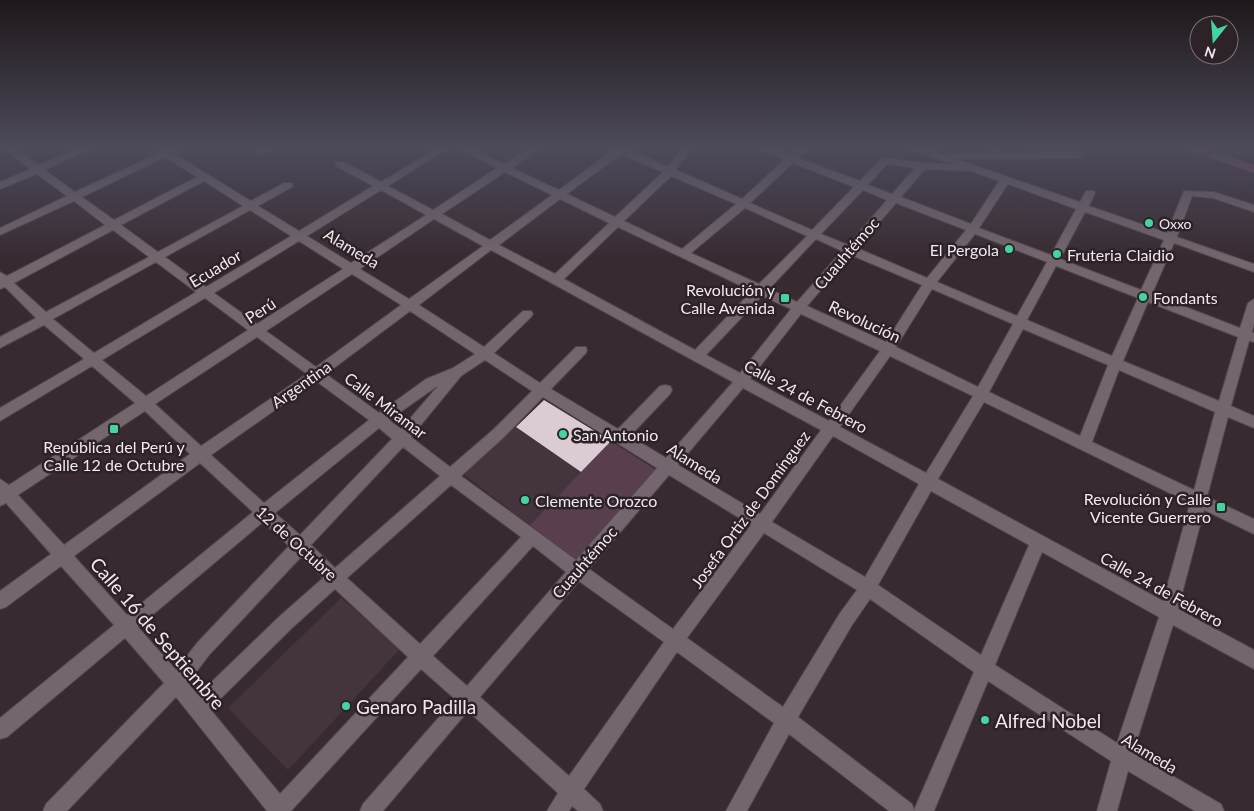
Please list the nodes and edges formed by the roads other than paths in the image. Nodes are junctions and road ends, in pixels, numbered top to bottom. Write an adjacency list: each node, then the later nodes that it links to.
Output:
1 (58, 185): 20 (street, Calle Miramar)
2 (98, 185): 20 (street)
3 (189, 185): 28 (street)
4 (216, 185): 23 (street, Alameda)
5 (288, 185): 23 (street)
6 (478, 185): 26 (street, Perú)
7 (540, 185): 19 (street, Revolución)
8 (571, 185): 19 (street, Argentina)
9 (656, 185): 27 (street)
10 (701, 185): 22 (street)
11 (763, 185): 22 (street)
12 (857, 185): 17 (street)
13 (906, 185): 21 (street, Cuauhtémoc)
14 (1002, 185): 29 (street, Josefa Ortiz de Domínguez)
15 (1022, 185): 24 (street)
16 (379, 186): 26 (street, Calle 24 de Febrero); 32 (street, Ecuador)
17 (860, 186): 21 (street); 31 (street)
18 (1090, 193): 24 (street)
19 (559, 194): 27 (street, Revolución); 34 (street, Argentina)
20 (74, 197): 28 (street, Calle Miramar); 30 (street)
21 (894, 199): 29 (street); 35 (street, Cuauhtémoc)
22 (743, 204): 31 (street); 36 (street)
23 (250, 206): 32 (street, Alameda); 37 (street)
24 (1083, 207): 33 (street); 38 (street)
25 (1254, 209): 33 (street)
26 (432, 214): 34 (street, Calle 24 de Febrero); 40 (street, Perú)
27 (617, 223): 36 (street, Revolución); 41 (street)
28 (114, 224): 37 (street, Calle Miramar); 42 (street)
29 (973, 229): 38 (street); 43 (street, Josefa Ortiz de Domínguez)
30 (0, 232)
31 (815, 235): 35 (street); 44 (street)
32 (298, 236): 40 (street, Alameda); 45 (street, Ecuador)
33 (1171, 237): 39 (street); 46 (street)
34 (489, 246): 41 (street, Calle 24 de Febrero); 48 (street, Argentina)
35 (849, 250): 43 (street); 49 (street, Cuauhtémoc)
36 (683, 254): 44 (street, Revolución)
37 (158, 257): 45 (street, Calle Miramar); 51 (street)
38 (1054, 259): 46 (street); 52 (street)
39 (1254, 268)
40 (352, 269): 48 (street, Alameda); 53 (street, Perú)
41 (556, 280): 59 (street, Calle 24 de Febrero)
42 (2, 281): 51 (street, 12 de Octubre)
43 (930, 283): 52 (street); 56 (street, Josefa Ortiz de Domínguez)
44 (761, 290): 49 (street, Revolución); 59 (street)
45 (206, 292): 53 (street, Calle Miramar); 60 (street, Ecuador)
46 (1144, 295): 54 (street); 61 (street)
47 (1254, 303): 54 (street)
48 (410, 304): 58 (street, Alameda); 63 (street, Argentina)
49 (798, 308): 56 (street, Revolución); 64 (street, Cuauhtémoc)
50 (527, 314): 58 (street)
51 (45, 319): 55 (street); 60 (street, 12 de Octubre)
52 (1021, 322): 61 (street); 67 (street)
53 (257, 332): 63 (street, Calle Miramar); 68 (street, Perú)
54 (1250, 336): 69 (street)
55 (0, 344)
56 (888, 349): 67 (street, Revolución); 73 (street, Josefa Ortiz de Domínguez)
57 (581, 350): 65 (street)
58 (486, 353): 62 (street); 65 (street, Alameda)
59 (696, 357): 64 (street, Calle 24 de Febrero)
60 (92, 359): 68 (street, 12 de Octubre); 70 (street, Ecuador)
61 (1115, 363): 69 (street); 76 (street)
62 (458, 372): 71 (street); 75 (street)
63 (316, 375): 71 (street, Calle Miramar); 77 (street, Argentina)
64 (741, 381): 73 (street, Calle 24 de Febrero); 78 (street, Cuauhtémoc)
65 (540, 389): 74 (street, Alameda); 79 (street)
66 (665, 390): 74 (street)
67 (981, 394): 76 (street, Revolución); 80 (street)
68 (146, 404): 77 (street, 12 de Octubre); 81 (street, Perú)
69 (1223, 409): 72 (street); 82 (street)
70 (0, 415)
71 (379, 420): 75 (street, Calle Miramar); 83 (street)
72 (1254, 422)
73 (830, 428): 80 (street, Calle 24 de Febrero); 84 (street, Josefa Ortiz de Domínguez)
74 (620, 437): 78 (street, Alameda)
75 (402, 438): 79 (street, Calle Miramar); 88 (street)
76 (1084, 445): 82 (street, Revolución)
77 (202, 454): 83 (street, 12 de Octubre); 89 (street, Argentina)
78 (667, 467): 84 (street, Alameda); 90 (street, Cuauhtémoc)
79 (449, 476): 86 (street, Calle Miramar); 91 (street)
80 (928, 482): 87 (street, Calle 24 de Febrero); 92 (street)
81 (3, 493): 89 (street, Calle 16 de Septiembre)
82 (1199, 500): 85 (street, Revolución); 94 (street)
83 (263, 513): 88 (street, 12 de Octubre); 95 (street)
84 (761, 525): 92 (street, Alameda); 96 (street, Josefa Ortiz de Domínguez)
85 (1254, 527)
86 (532, 536): 90 (street, Calle Miramar); 97 (street)
87 (1039, 541): 94 (street, Calle 24 de Febrero); 99 (street)
88 (301, 546): 91 (street, 12 de Octubre); 100 (street)
89 (62, 557): 93 (street, Argentina); 95 (street, Calle 16 de Septiembre)
90 (577, 570): 96 (street, Calle Miramar); 101 (street, Cuauhtémoc)
91 (337, 578): 97 (street, 12 de Octubre); 102 (street)
92 (868, 588): 99 (street, Alameda); 103 (street)
93 (0, 601)
94 (1169, 612): 98 (street, Calle 24 de Febrero); 105 (street)
95 (126, 627): 100 (street, Calle 16 de Septiembre); 104 (street)
96 (675, 642): 103 (street, Calle Miramar); 106 (street, Josefa Ortiz de Domínguez)
97 (421, 657): 101 (street, 12 de Octubre); 107 (street)
98 (1254, 660)
99 (984, 668): 105 (street, Alameda); 114 (street)
100 (175, 685): 102 (street, Calle 16 de Septiembre); 108 (street)
101 (467, 698): 106 (street, 12 de Octubre); 109 (street, Cuauhtémoc)
102 (198, 708): 107 (street, Calle 16 de Septiembre)
103 (786, 720): 112 (street); 113 (street, Calle Miramar)
104 (0, 730)
105 (1122, 757): 115 (street); 116 (street, Alameda)
106 (572, 791): 110 (street, Josefa Ortiz de Domínguez); 111 (street, 12 de Octubre)
107 (279, 810)
108 (53, 811)
109 (370, 811)
110 (557, 811)
111 (594, 811)
112 (736, 811)
113 (905, 811)
114 (924, 811)
115 (1107, 811)
116 (1214, 811)

